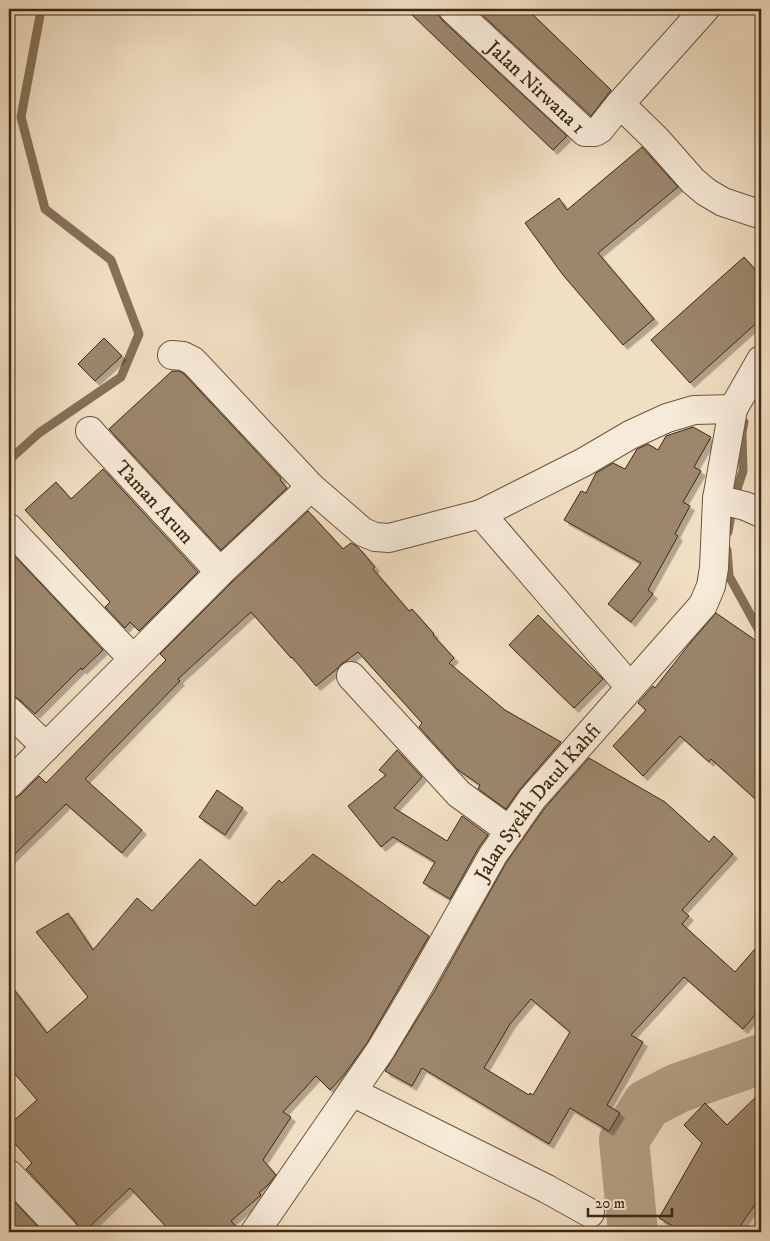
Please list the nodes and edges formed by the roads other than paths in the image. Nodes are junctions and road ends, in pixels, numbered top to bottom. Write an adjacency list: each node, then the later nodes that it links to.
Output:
1 (453, 9): 3 (street, Jalan Nirwana 1)
2 (695, 12): 3 (street)
3 (620, 104): 4 (street)
4 (761, 214)
5 (172, 355): 9 (street)
6 (761, 360): 7 (street, Jalan Syekh Datul Kahfi)
7 (733, 409): 10 (street, Jalan Syekh Datul Kahfi); 11 (street)
8 (90, 432): 13 (street, Taman Arum)
9 (311, 487): 11 (street); 13 (street)
10 (736, 505): 16 (street, Jalan Syekh Datul Kahfi)
11 (481, 514): 16 (street)
12 (9, 528): 14 (street)
13 (220, 572): 14 (street)
14 (133, 659): 18 (street)
15 (351, 676): 20 (street)
16 (630, 687): 20 (street, Jalan Syekh Datul Kahfi)
17 (9, 711): 18 (street)
18 (46, 747): 19 (street)
19 (9, 784)
20 (510, 831): 21 (street, Jalan Syekh Datul Kahfi)
21 (352, 1092): 23 (street); 25 (street, Jalan Syekh Datul Kahfi)
22 (9, 1174): 24 (street)
23 (590, 1213)
24 (64, 1232)
25 (255, 1232)

